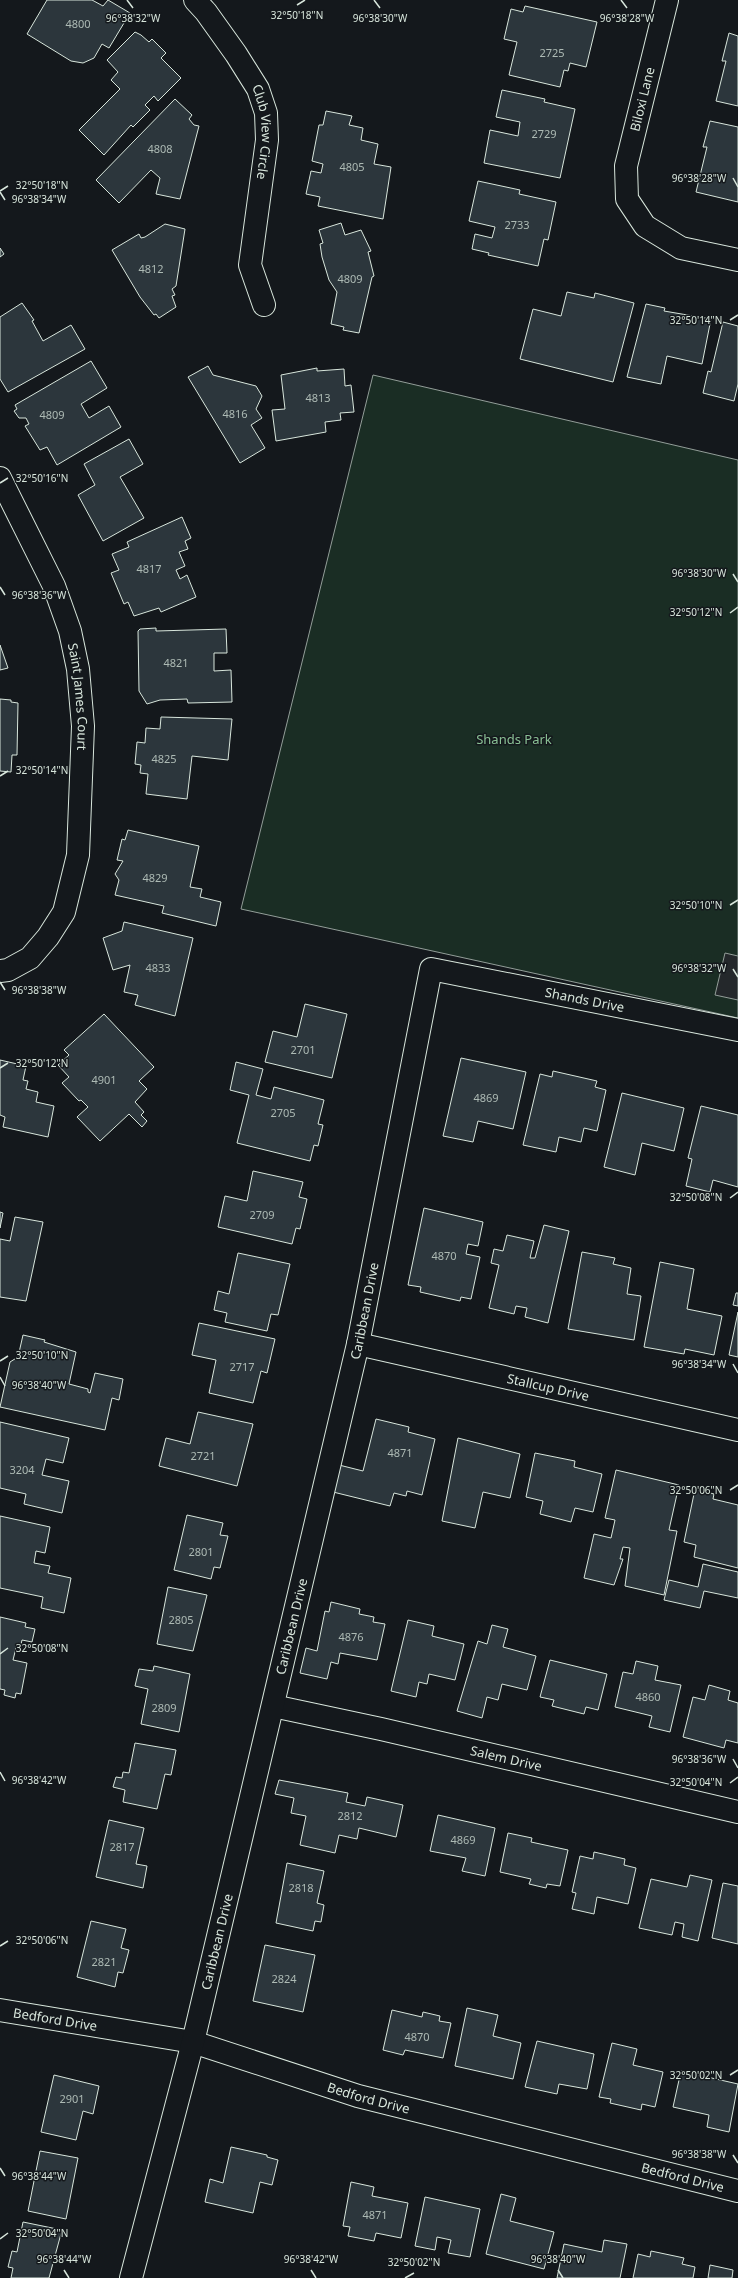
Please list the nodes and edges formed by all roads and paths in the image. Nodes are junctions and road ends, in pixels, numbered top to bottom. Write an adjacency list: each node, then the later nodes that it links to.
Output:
1 (194, 0): 4 (street, Club View Circle)
2 (666, 0): 3 (street, Biloxi Lane)
3 (738, 260)
4 (264, 305)
5 (0, 478): 7 (street, Saint James Court)
6 (431, 969): 8 (street, Shands Drive); 9 (street, Caribbean Drive)
7 (0, 971)
8 (738, 1030)
9 (358, 1344): 10 (street, Stallcup Drive); 11 (street, Caribbean Drive)
10 (738, 1430)
11 (274, 1706): 12 (street, Salem Drive); 14 (street, Caribbean Drive)
12 (738, 1812)
13 (0, 2010): 14 (street, Bedford Drive)
14 (193, 2042): 15 (street, Bedford Drive); 16 (street, Caribbean Drive)
15 (738, 2191)
16 (131, 2278)

